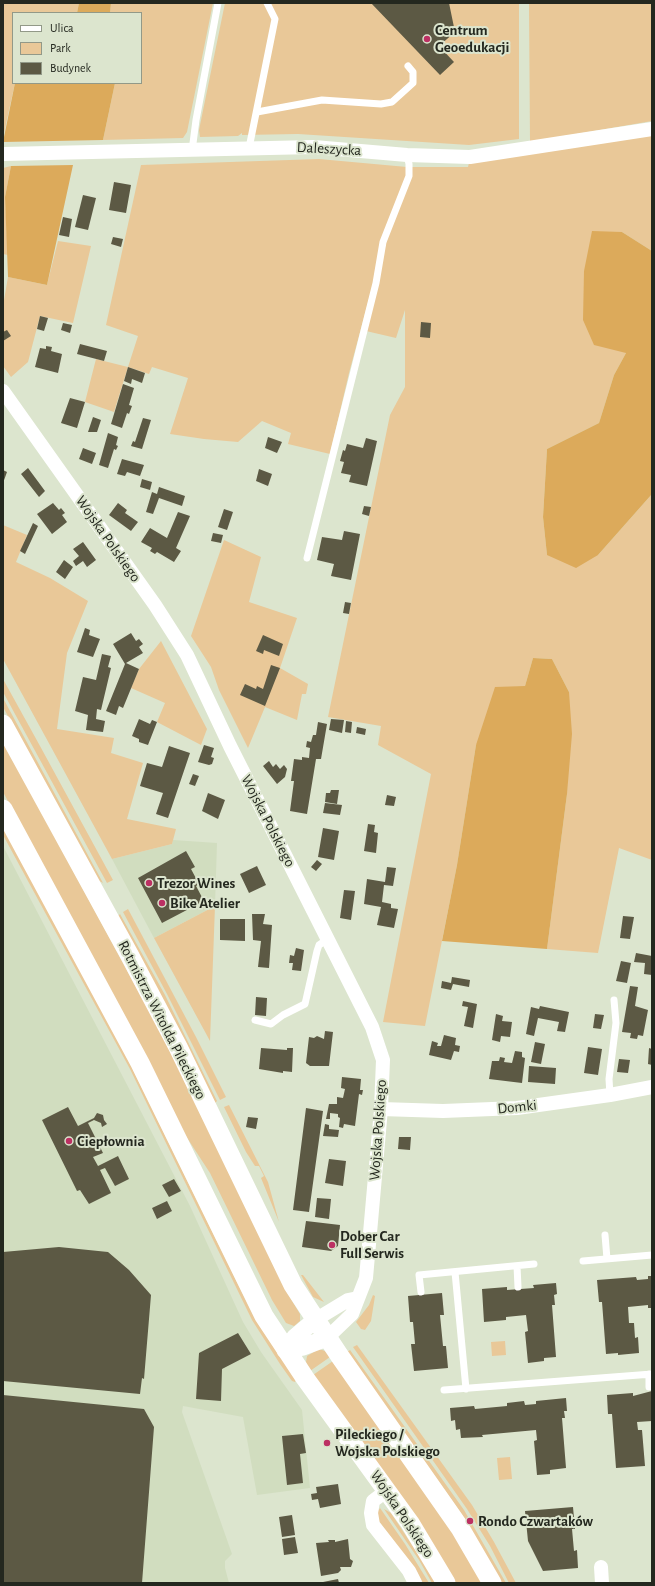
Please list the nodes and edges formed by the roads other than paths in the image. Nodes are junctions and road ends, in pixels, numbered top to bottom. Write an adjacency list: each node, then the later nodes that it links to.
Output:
1 (218, 3): 7 (lane)
2 (267, 3): 4 (lane)
3 (408, 66): 4 (lane)
4 (257, 112): 6 (lane)
5 (652, 129): 9 (street, Daleszycka)
6 (249, 148): 7 (street, Daleszycka); 9 (street, Daleszycka)
7 (192, 151): 8 (street, Daleszycka)
8 (3, 154)
9 (407, 155): 11 (lane)
10 (3, 391): 14 (street, Wojska Polskiego)
11 (307, 558)
12 (3, 724): 30 (main road, Rotmistrza Witolda Pileckiego)
13 (3, 809): 32 (main road)
14 (328, 939): 16 (lane); 19 (street, Wojska Polskiego)
15 (614, 1000): 18 (lane)
16 (254, 1020)
17 (652, 1086): 18 (street, Domki)
18 (610, 1095): 19 (street, Domki)
19 (381, 1109): 29 (street, Wojska Polskiego)
20 (605, 1235): 22 (lane)
21 (652, 1255): 22 (lane)
22 (607, 1259): 23 (lane)
23 (583, 1261)
24 (534, 1264): 25 (lane)
25 (517, 1266): 26 (lane); 27 (lane)
26 (455, 1272): 28 (lane); 35 (lane)
27 (518, 1287)
28 (421, 1292)
29 (358, 1298): 30 (street); 31 (street, Wojska Polskiego)
30 (315, 1320): 31 (main road); 32 (street)
31 (327, 1338): 32 (street, Wojska Polskiego); 41 (main road)
32 (285, 1350): 37 (main road, Wojska Polskiego)
33 (650, 1374): 34 (lane); 35 (lane)
34 (649, 1387)
35 (466, 1389): 36 (lane)
36 (444, 1390)
37 (386, 1491): 39 (street); 40 (main road, Wojska Polskiego)
38 (601, 1567): 42 (street)
39 (415, 1583)
40 (446, 1583)
41 (492, 1583)
42 (602, 1583)

